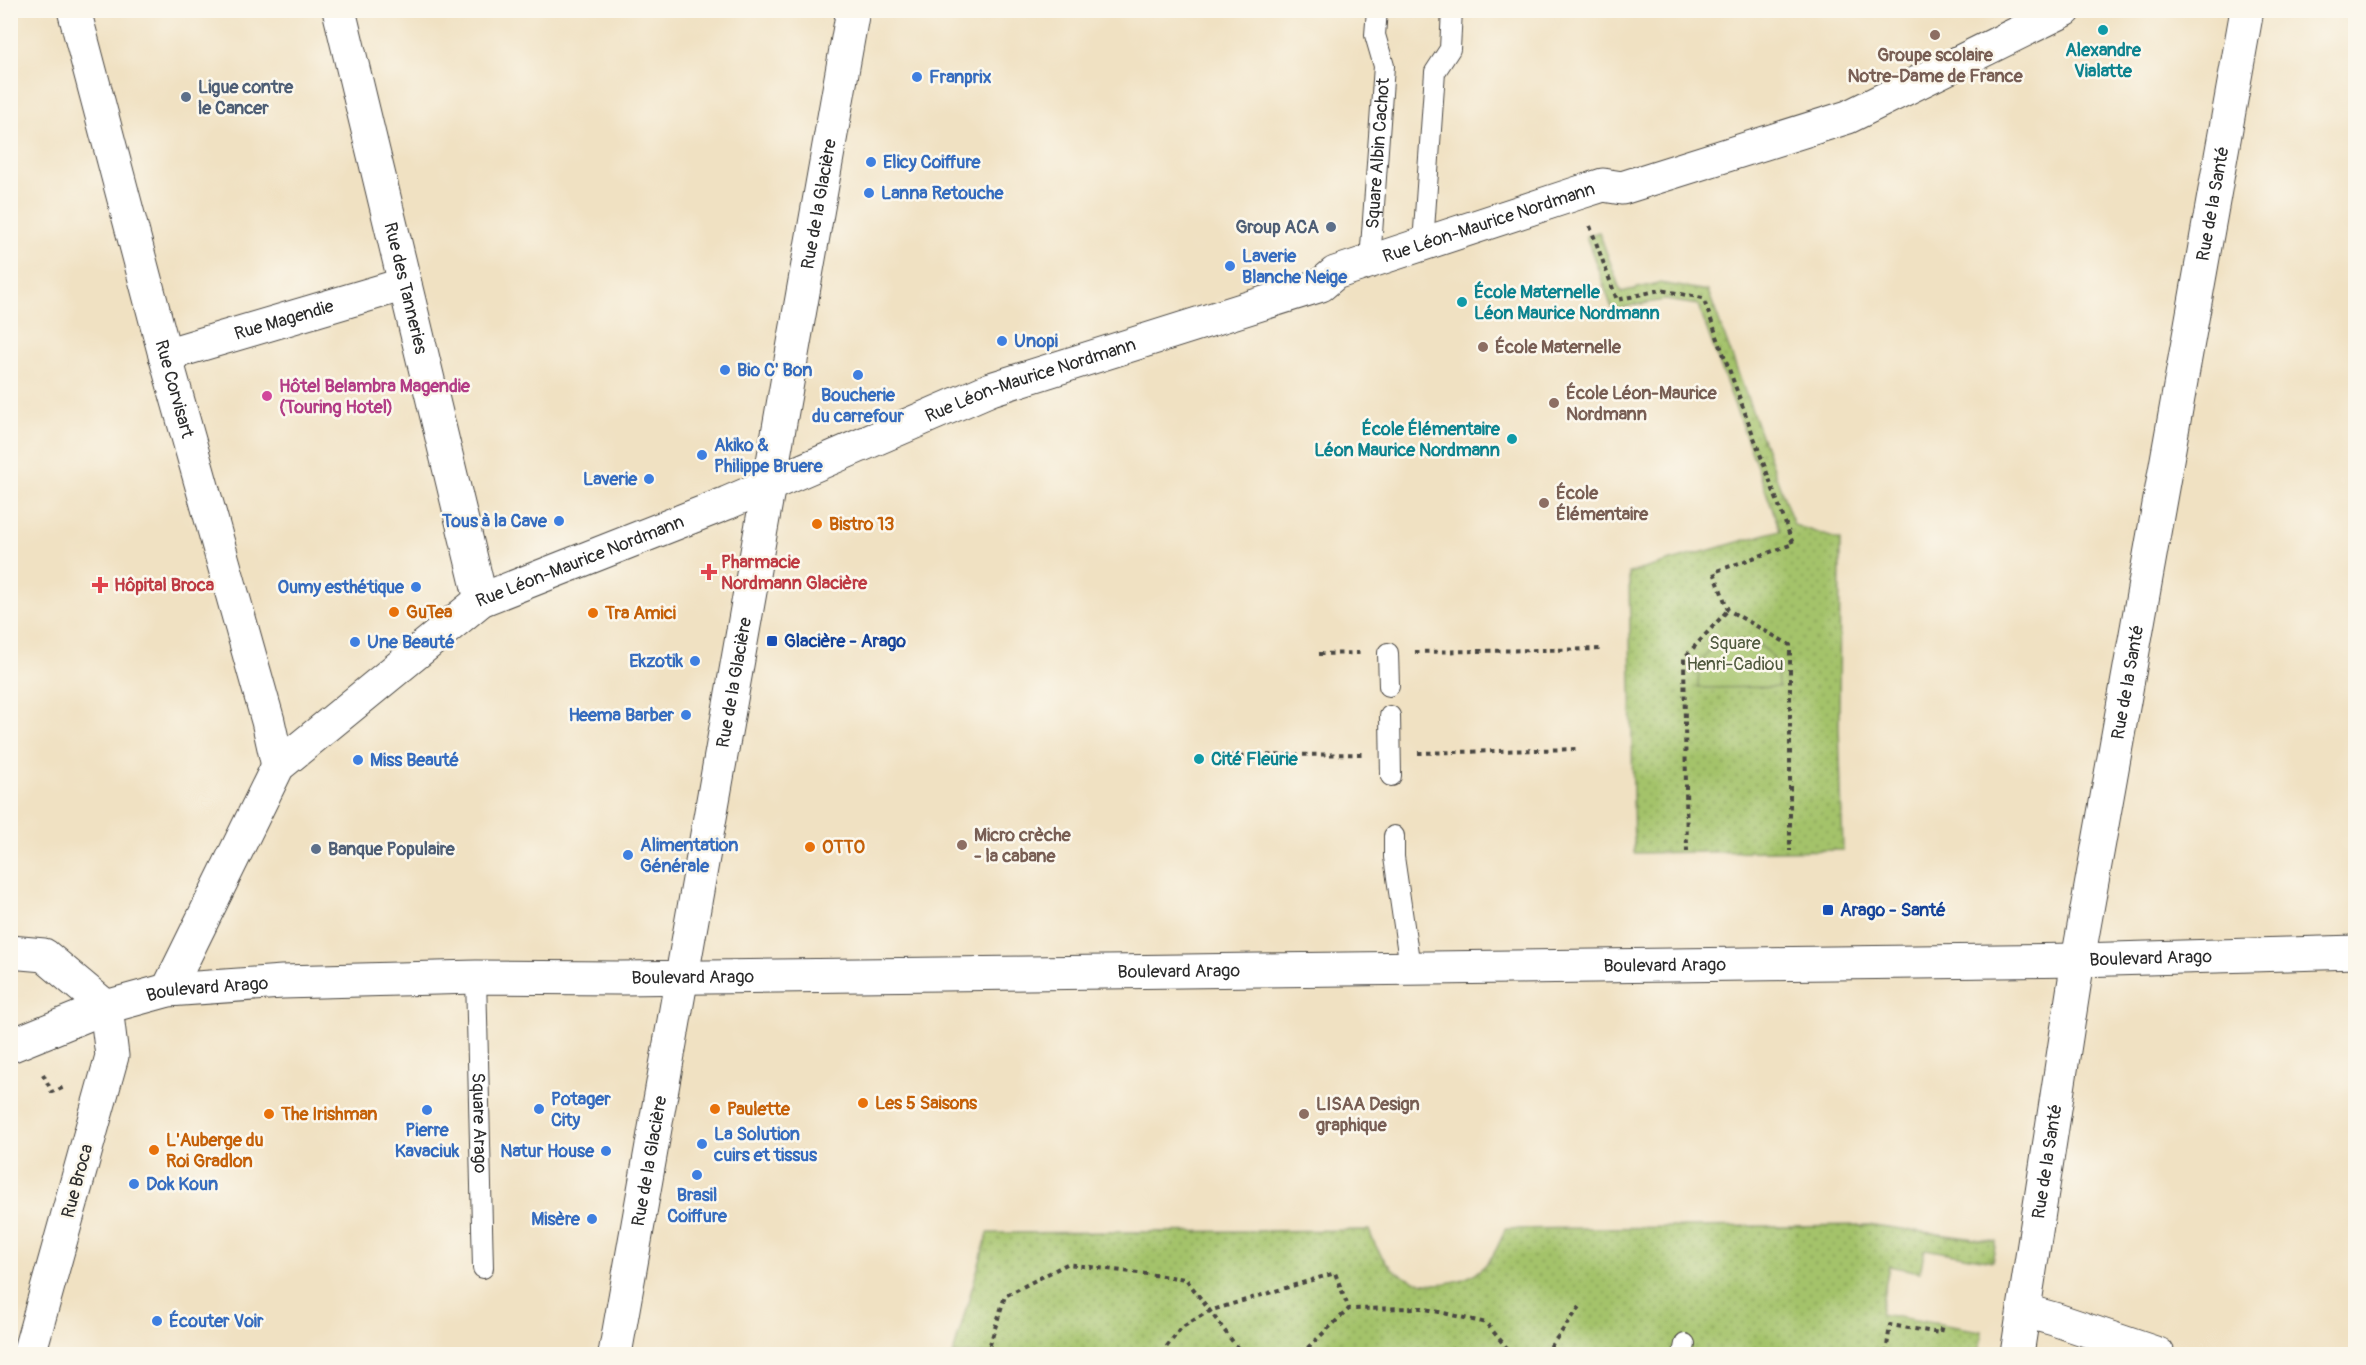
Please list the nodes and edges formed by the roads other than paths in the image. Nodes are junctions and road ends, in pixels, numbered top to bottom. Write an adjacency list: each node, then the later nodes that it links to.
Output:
1 (74, 10): 11 (street, Rue Corvisart)
2 (339, 10): 10 (street, Rue des Tanneries)
3 (853, 10): 12 (street, Rue de la Glacière)
4 (1377, 10): 9 (lane, Square Albin Cachot)
5 (1452, 10): 8 (lane)
6 (2065, 10): 8 (street, Rue Léon-Maurice Nordmann)
7 (2247, 10): 22 (street, Rue de la Santé)
8 (1423, 244): 9 (street, Rue Léon-Maurice Nordmann)
9 (1370, 261): 12 (street, Rue Léon-Maurice Nordmann)
10 (405, 284): 11 (street, Rue Magendie); 13 (street, Rue des Tanneries)
11 (165, 355): 17 (street, Rue Corvisart)
12 (770, 485): 13 (street, Rue Léon-Maurice Nordmann); 24 (street, Rue de la Glacière)
13 (481, 600): 17 (street, Rue Léon-Maurice Nordmann)
14 (1388, 653): 15 (lane)
15 (1389, 686)
16 (1390, 716): 18 (lane)
17 (278, 766): 26 (street, Rue Léon-Maurice Nordmann)
18 (1391, 776)
19 (1394, 836): 23 (lane)
20 (2355, 951): 22 (street, Boulevard Arago)
21 (10, 952): 27 (street)
22 (2078, 960): 23 (street, Boulevard Arago); 30 (street, Rue de la Santé)
23 (1410, 967): 24 (street, Boulevard Arago)
24 (683, 976): 25 (street, Boulevard Arago); 33 (street, Rue de la Glacière)
25 (476, 977): 26 (street, Boulevard Arago); 29 (lane, Square Arago)
26 (168, 990): 27 (street, Boulevard Arago)
27 (106, 1007): 28 (street, Boulevard Arago); 32 (street, Rue Broca)
28 (10, 1046)
29 (483, 1268)
30 (2025, 1311): 31 (street, Rue de la Santé); 34 (street)
31 (2024, 1351)
32 (29, 1354)
33 (615, 1354)
34 (2158, 1354)

